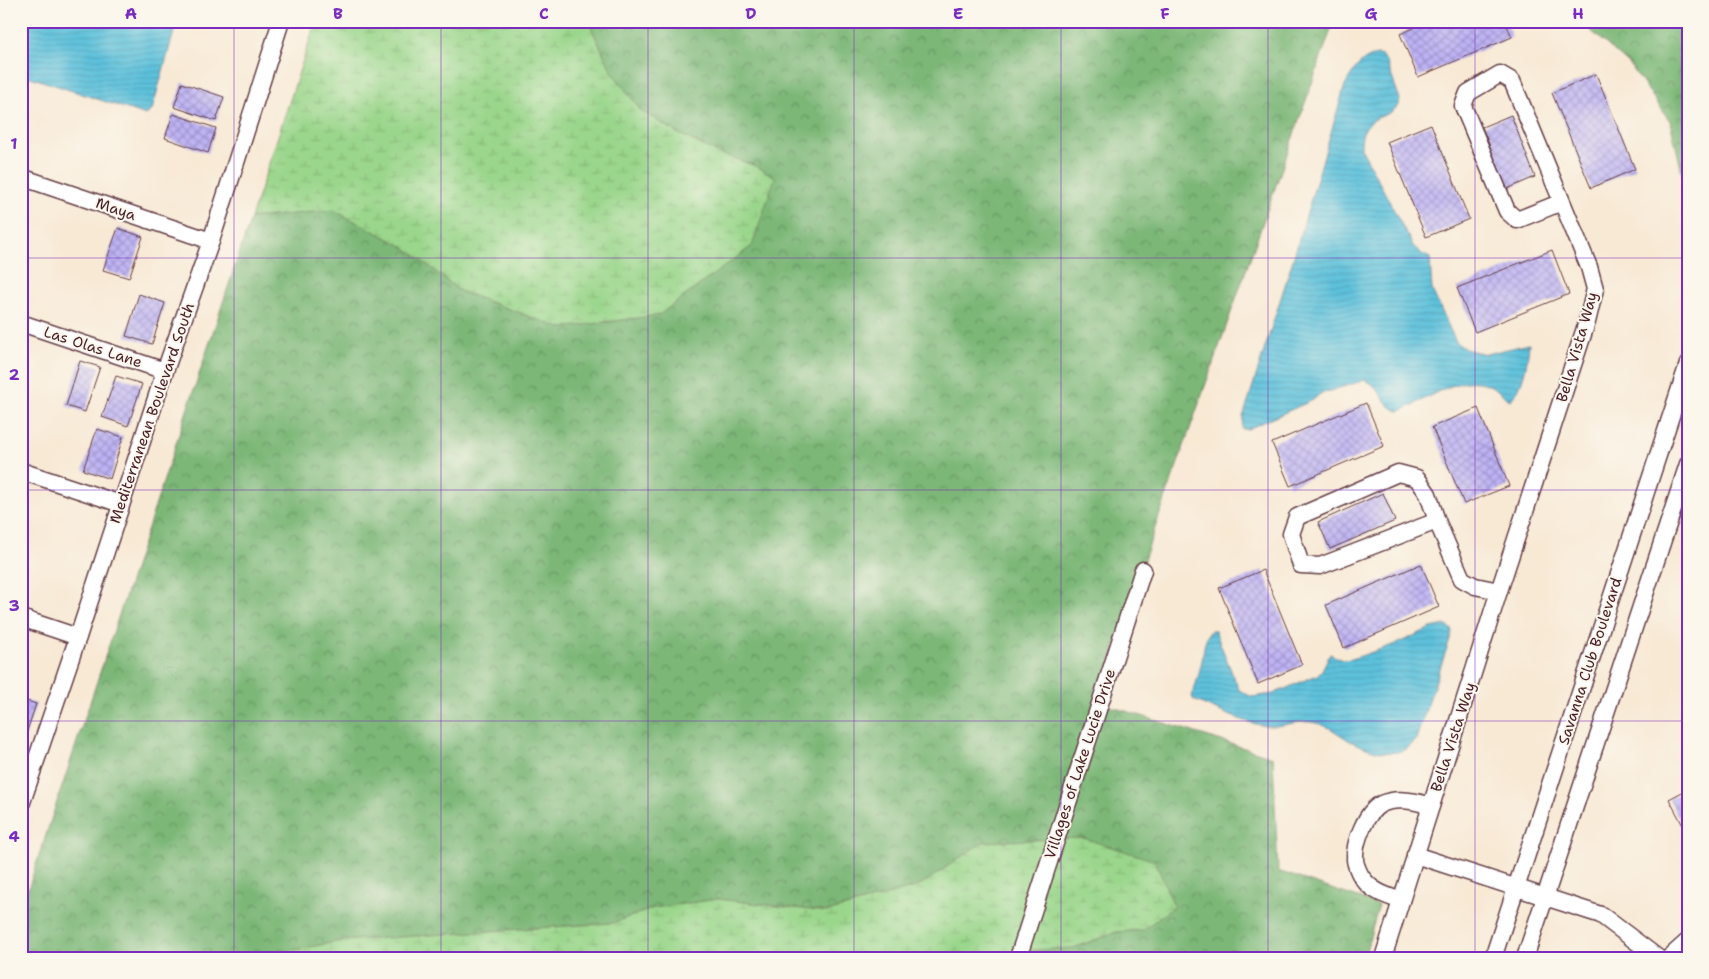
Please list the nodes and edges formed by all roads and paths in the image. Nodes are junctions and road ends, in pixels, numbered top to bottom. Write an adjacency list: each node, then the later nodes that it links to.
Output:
1 (281, 21): 4 (street, Mediterranean Boulevard South)
2 (21, 177): 4 (street, Maya)
3 (1562, 202): 3 (street, Bella Vista Way); 13 (street, Bella Vista Way)
4 (210, 241): 7 (street, Mediterranean Boulevard South)
5 (21, 323): 7 (street, Las Olas Lane)
6 (1688, 364): 20 (street, Savanna Club Boulevard)
7 (165, 371): 10 (street, Mediterranean Boulevard South)
8 (1688, 464): 21 (street, Savanna Club Boulevard)
9 (21, 471): 10 (street)
10 (121, 504): 15 (street, Mediterranean Boulevard South)
11 (1437, 521): 11 (street); 13 (street)
12 (1143, 570): 24 (street, Villages of Lake Lucie Drive)
13 (1499, 590): 18 (street, Bella Vista Way)
14 (21, 618): 15 (street)
15 (78, 636): 16 (street, Mediterranean Boulevard South)
16 (26, 770): 17 (street, Mediterranean Boulevard South)
17 (21, 805)
18 (1431, 806): 19 (street, Bella Vista Way); 22 (street)
19 (1415, 855): 20 (street); 22 (street, Bella Vista Way)
20 (1516, 888): 21 (street); 26 (street, Savanna Club Boulevard)
21 (1544, 897): 27 (street, Savanna Club Boulevard); 28 (street)
22 (1401, 901): 25 (street, Bella Vista Way)
23 (1688, 941): 29 (street)
24 (1018, 958)
25 (1383, 958)
26 (1493, 958)
27 (1525, 958)
28 (1658, 958)
29 (1669, 958)

